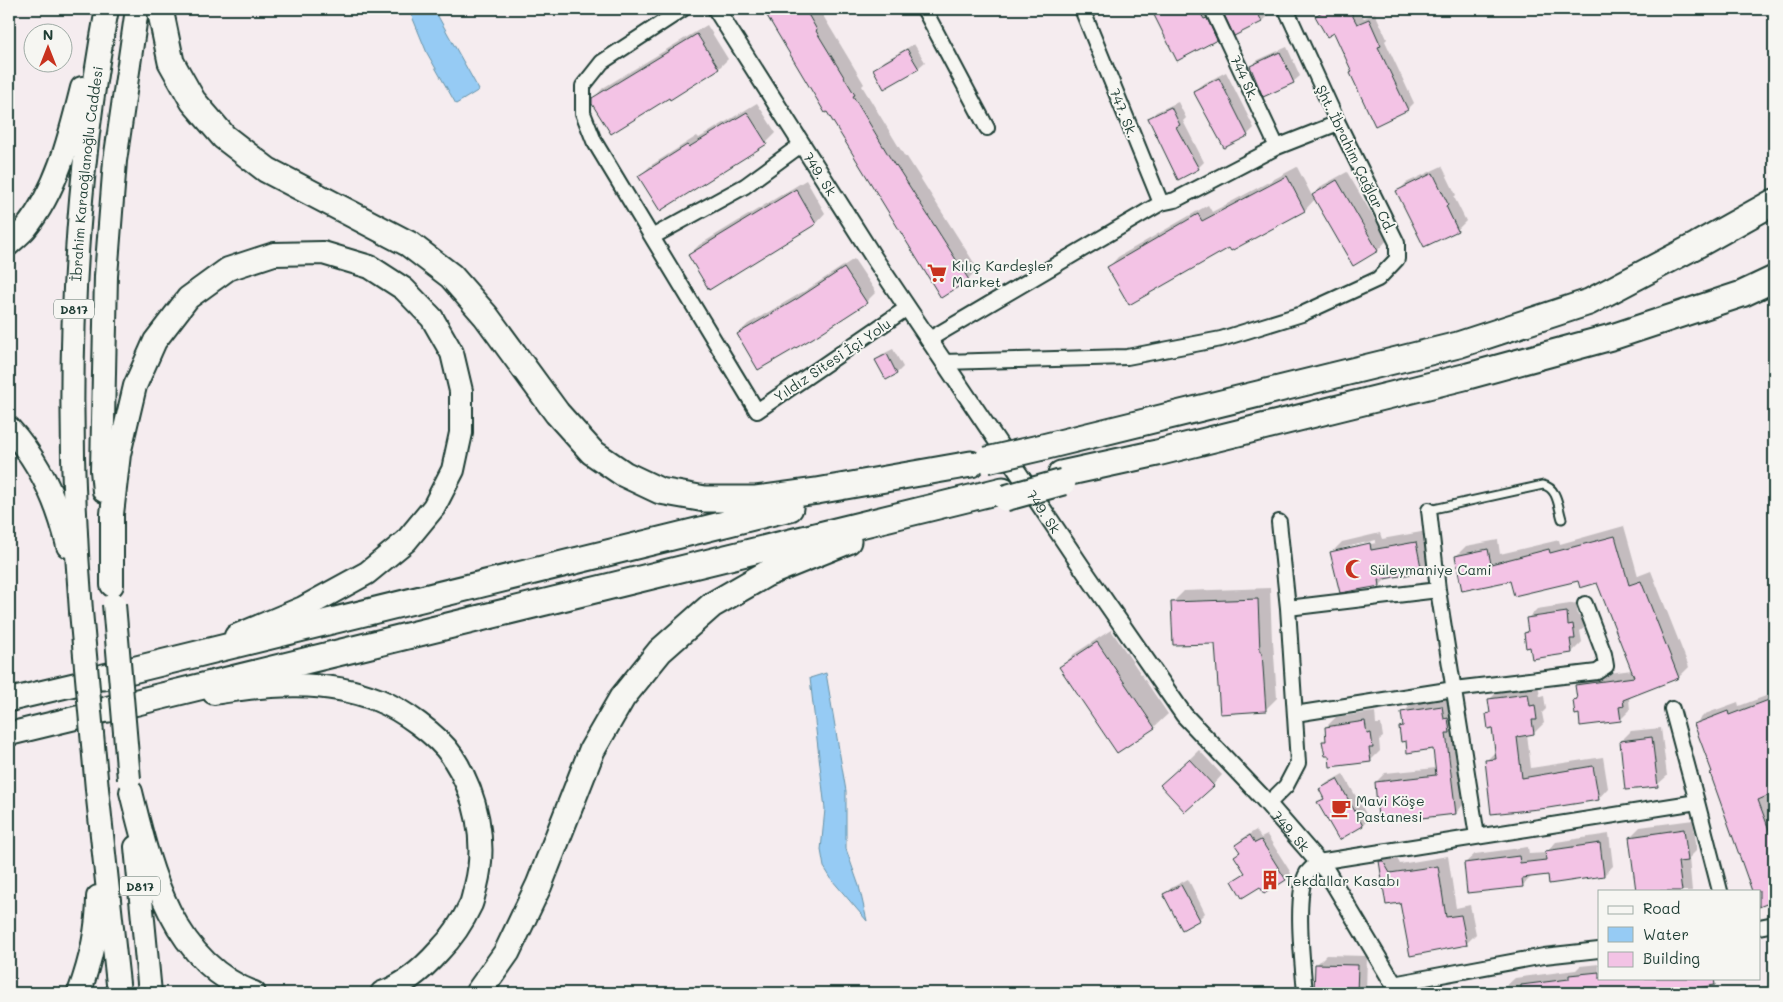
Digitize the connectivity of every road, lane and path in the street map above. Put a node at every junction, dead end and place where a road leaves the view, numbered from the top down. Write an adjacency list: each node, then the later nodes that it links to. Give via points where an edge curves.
1 (101, 9): 18 (highway, via 66,148 48,193 25,229)
2 (107, 9): 31 (highway, İbrahim Karaoğlanoğlu Caddesi / D817, via 86,152 75,274 72,461)
3 (137, 9): 30 (highway, İbrahim Karaoğlanoğlu Caddesi / D817, via 115,161 106,276 102,470)
4 (160, 9): 24 (highway, via 171,62 193,101 224,138 268,170 409,244 451,276 486,316 558,414 592,452 624,474 669,493 705,499 756,499 817,492)
5 (683, 9): 17 (street, via 602,62 583,86 583,113 594,142)
6 (716, 9): 13 (street, 749. Sk)
7 (924, 9): 12 (street)
8 (1082, 9): 15 (street, 747. Sk.)
9 (1212, 9): 14 (street, 744 Sk.)
10 (1286, 9): 11 (street, Şht. İbrahim Çağlar Cd.)
11 (1338, 123): 14 (street); 22 (street, Şht. İbrahim Çağlar Cd., via 1397,243 1397,258 1378,279 1302,314 1221,340 1127,357)
12 (988, 128)
13 (802, 144): 17 (street, via 745,186); 20 (street, 749. Sk)
14 (1277, 147): 15 (street)
15 (1168, 202): 21 (street)
16 (1774, 202): 24 (highway, bridge, via 1589,302 1458,345)
17 (652, 237): 20 (street, Yıldız Sitesi İçi Yolu, via 757,411)
18 (9, 244)
19 (1774, 279): 25 (highway, via 1742,294 1615,336)
20 (907, 308): 21 (street, 749. Sk)
21 (928, 340): 22 (street, 749. Sk)
22 (943, 362): 47 (street, 749. Sk, via 1184,715)
23 (9, 428): 31 (highway, via 45,482 64,529)
24 (979, 462): 34 (highway)
25 (1004, 494): 38 (highway); 60 (highway, via 844,543 766,574 712,605 660,651 622,698 592,750 539,885 507,952)
26 (1428, 510): 27 (lane, via 1543,485 1555,493); 29 (street)
27 (1562, 520)
28 (1279, 522): 33 (street)
29 (1438, 590): 33 (street); 36 (street)
30 (113, 595): 34 (highway, via 112,514 119,454 135,386 155,341 188,298 228,269 274,254 323,253 370,267 404,289 432,318 452,353 461,391 461,432 453,470 434,506 406,541 367,573 303,608 236,637); 44 (highway, D817, bridge)
31 (81, 604): 45 (highway, D817, bridge)
32 (1585, 604): 36 (street, via 1604,654 1606,666 1597,672)
33 (1288, 608): 40 (street)
34 (104, 677): 35 (highway); 37 (highway)
35 (9, 688)
36 (1454, 689): 40 (street); 48 (street)
37 (9, 700)
38 (109, 709): 41 (highway); 59 (highway, via 287,685 336,688 378,700 420,723 451,755 469,788 480,829 480,868 471,904 451,939 422,970)
39 (1672, 709): 46 (street)
40 (1295, 714): 47 (street, via 1298,763 1286,786)
41 (76, 718): 42 (highway); 43 (highway)
42 (9, 734)
43 (9, 740)
44 (130, 785): 57 (highway, D817); 58 (highway, via 146,850 161,894 181,935 206,962 236,986)
45 (98, 797): 55 (highway, via 98,918); 56 (highway, D817)
46 (1698, 802): 48 (street); 50 (street)
47 (1268, 804): 49 (street, 749. Sk)
48 (1477, 836): 49 (street)
49 (1318, 862): 54 (street, 749. Sk); 61 (street, via 1307,873 1302,887 1300,921)
50 (1720, 890)
51 (1774, 924): 52 (street)
52 (1760, 927)
53 (1598, 950): 54 (street, via 1544,956)
54 (1396, 989)
55 (79, 993)
56 (119, 993)
57 (150, 993)
58 (254, 993)
59 (382, 993)
60 (478, 993)
61 (1305, 993)

